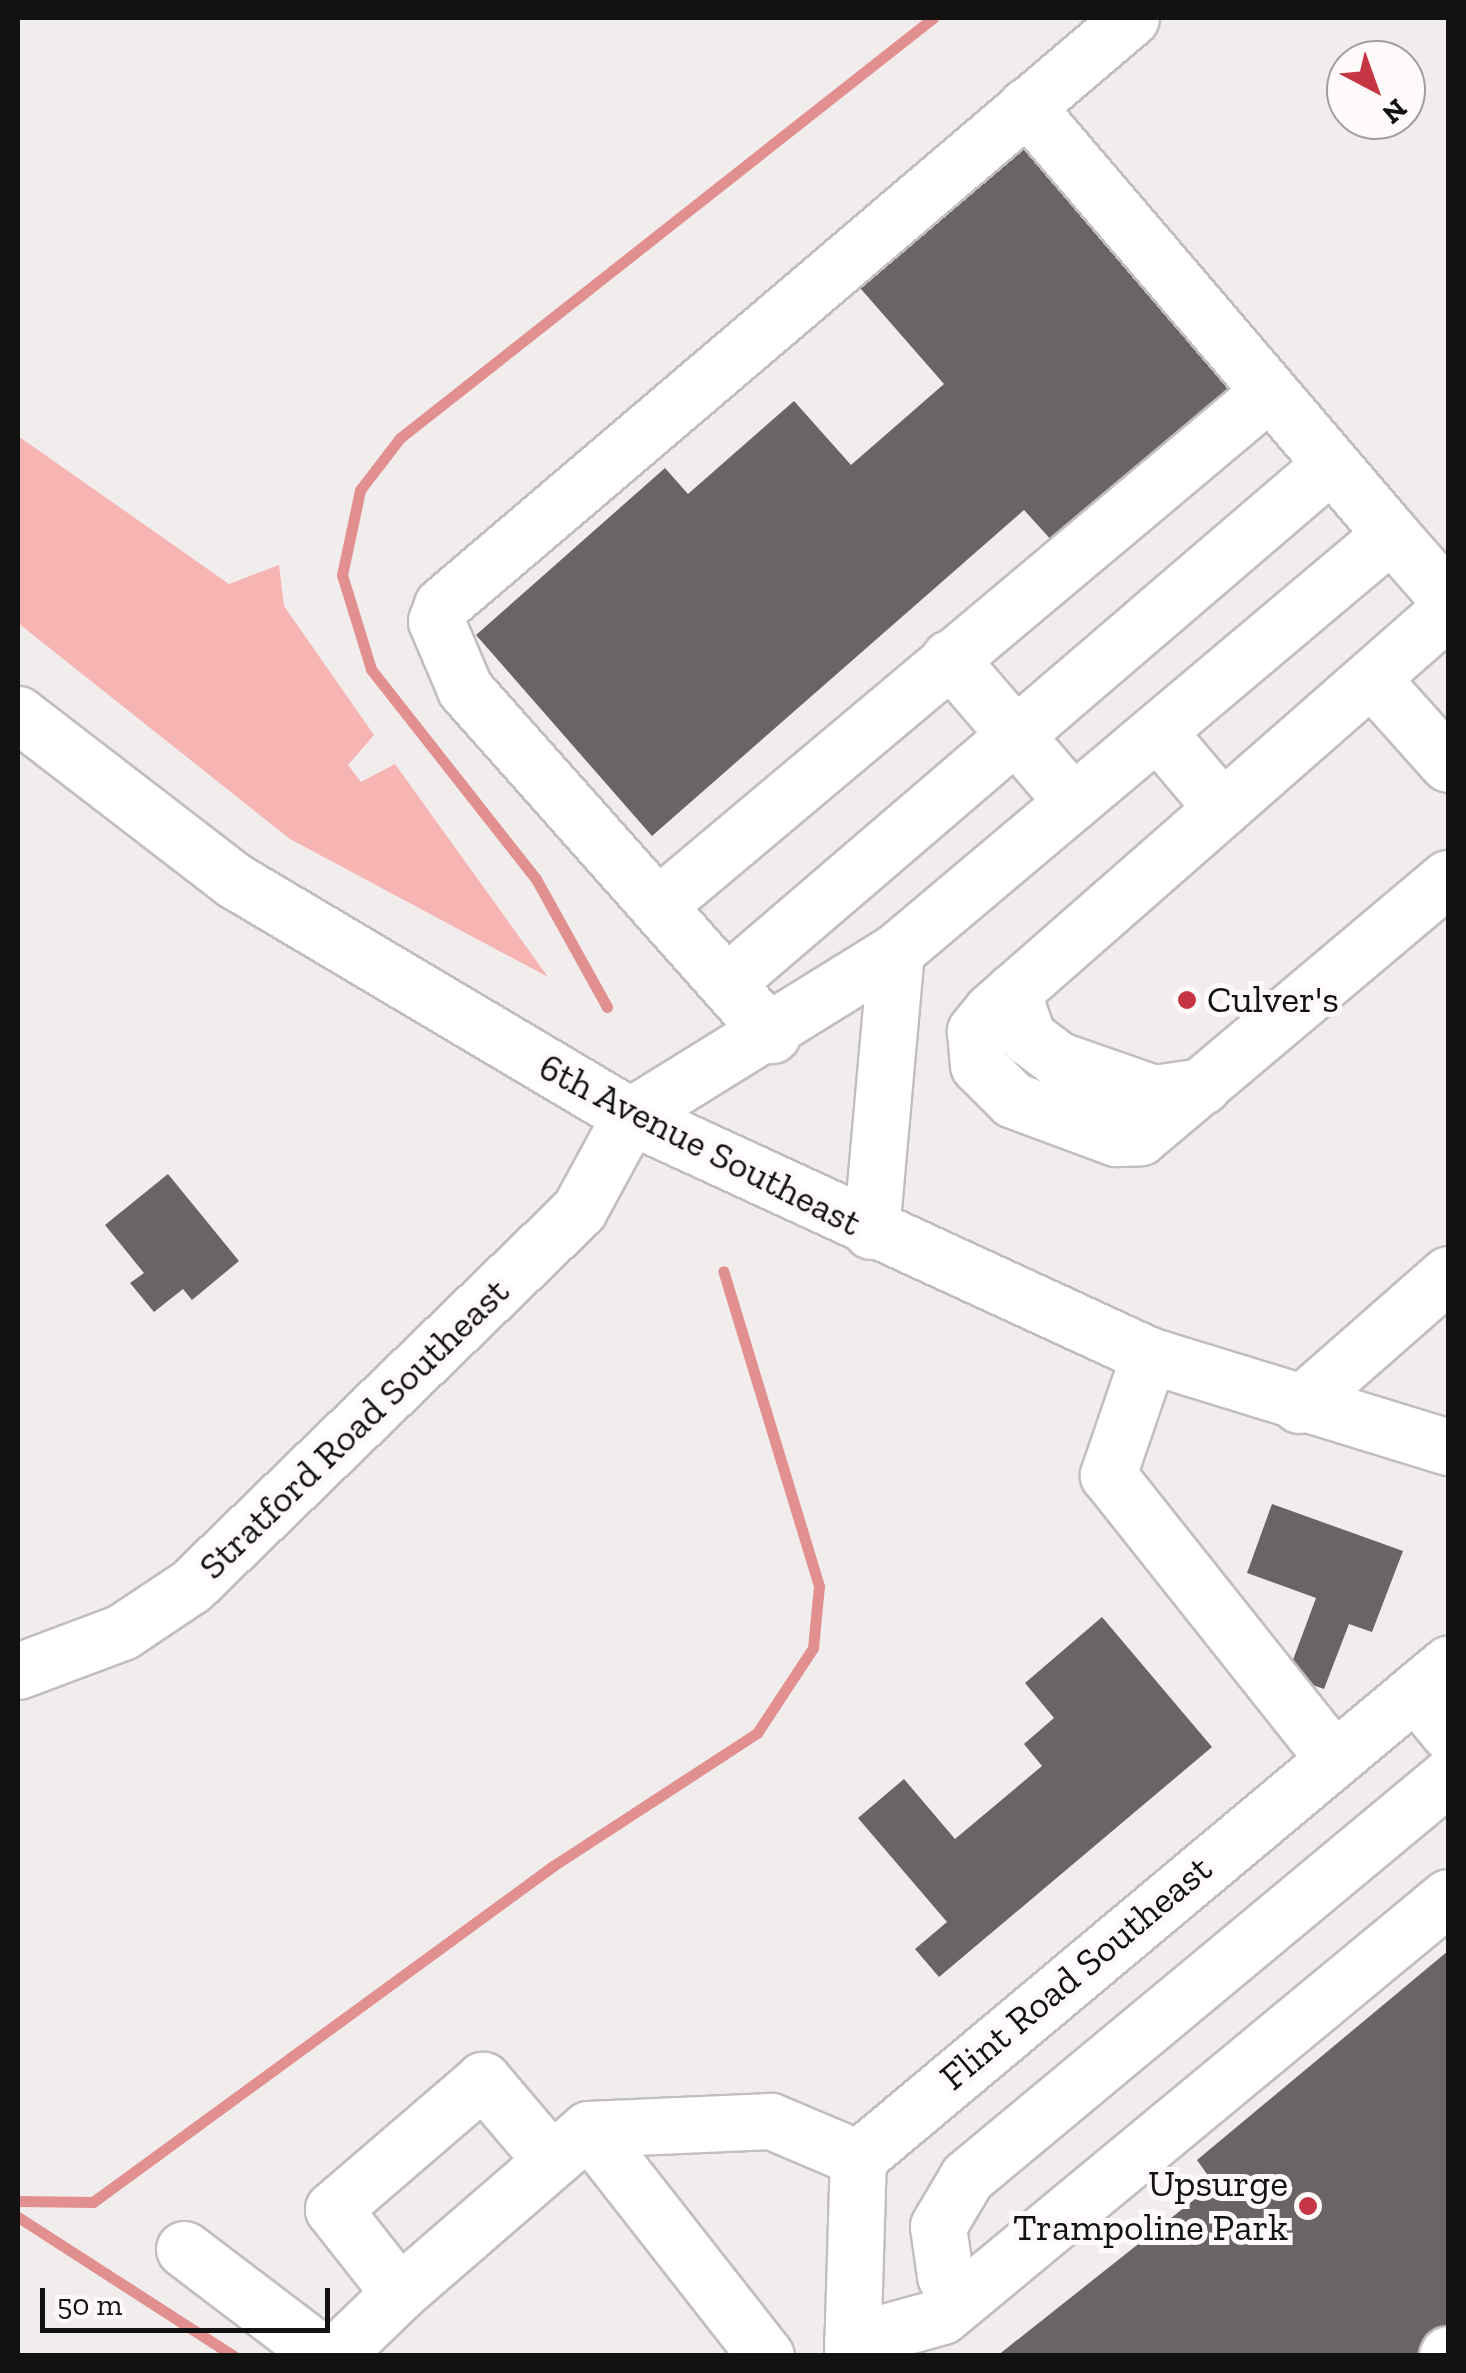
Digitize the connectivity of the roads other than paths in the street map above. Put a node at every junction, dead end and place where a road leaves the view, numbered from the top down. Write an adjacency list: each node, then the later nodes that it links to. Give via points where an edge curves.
1 (1131, 18): 2 (street)
2 (1026, 106): 3 (street); 17 (street, via 442,605 438,633 465,689)
3 (1269, 392): 4 (street); 8 (street)
4 (1330, 464): 5 (street); 12 (street)
5 (1391, 534): 6 (street); 11 (street)
6 (1448, 599)
7 (1448, 610): 9 (street)
8 (948, 658): 12 (street); 17 (street)
9 (1371, 678): 13 (street); 15 (street)
10 (18, 714): 21 (street, 6th Avenue Southeast, via 234,881)
11 (1157, 731): 14 (street); 15 (street)
12 (1015, 735): 14 (street); 19 (street)
13 (1448, 764)
14 (1073, 802): 18 (street)
15 (1222, 808): 16 (street, via 1012,992 972,1046 990,1083 1013,1100 1130,1140)
16 (1448, 878)
17 (657, 906): 19 (street)
18 (896, 952): 20 (street); 22 (street)
19 (726, 983): 20 (street)
20 (772, 1035): 21 (street)
21 (630, 1116): 22 (street, 6th Avenue Southeast); 27 (street, Stratford Road Southeast, via 580,1210 191,1586 122,1632)
22 (871, 1231): 24 (street, 6th Avenue Southeast)
23 (1448, 1274): 25 (street)
24 (1149, 1355): 25 (street, 6th Avenue Southeast); 29 (street, via 1108,1475)
25 (1299, 1405): 26 (street, 6th Avenue Southeast)
26 (1448, 1447)
27 (18, 1671)
28 (1437, 1696): 29 (street, Flint Road Southeast)
29 (1334, 1759): 32 (street, Flint Road Southeast)
30 (1448, 1777): 35 (street)
31 (1448, 1897): 38 (street)
32 (913, 2108): 34 (street, Flint Road Southeast); 35 (street)
33 (569, 2144): 34 (street, via 771,2121); 37 (street); 37 (street, via 484,2080 333,2209); 42 (street)
34 (858, 2158): 39 (street)
35 (967, 2177): 38 (street, via 938,2226 945,2276)
36 (184, 2249): 40 (street)
37 (399, 2292): 41 (street)
38 (960, 2301): 39 (street, via 907,2332)
39 (852, 2348)
40 (325, 2356)
41 (334, 2356)
42 (766, 2356)

